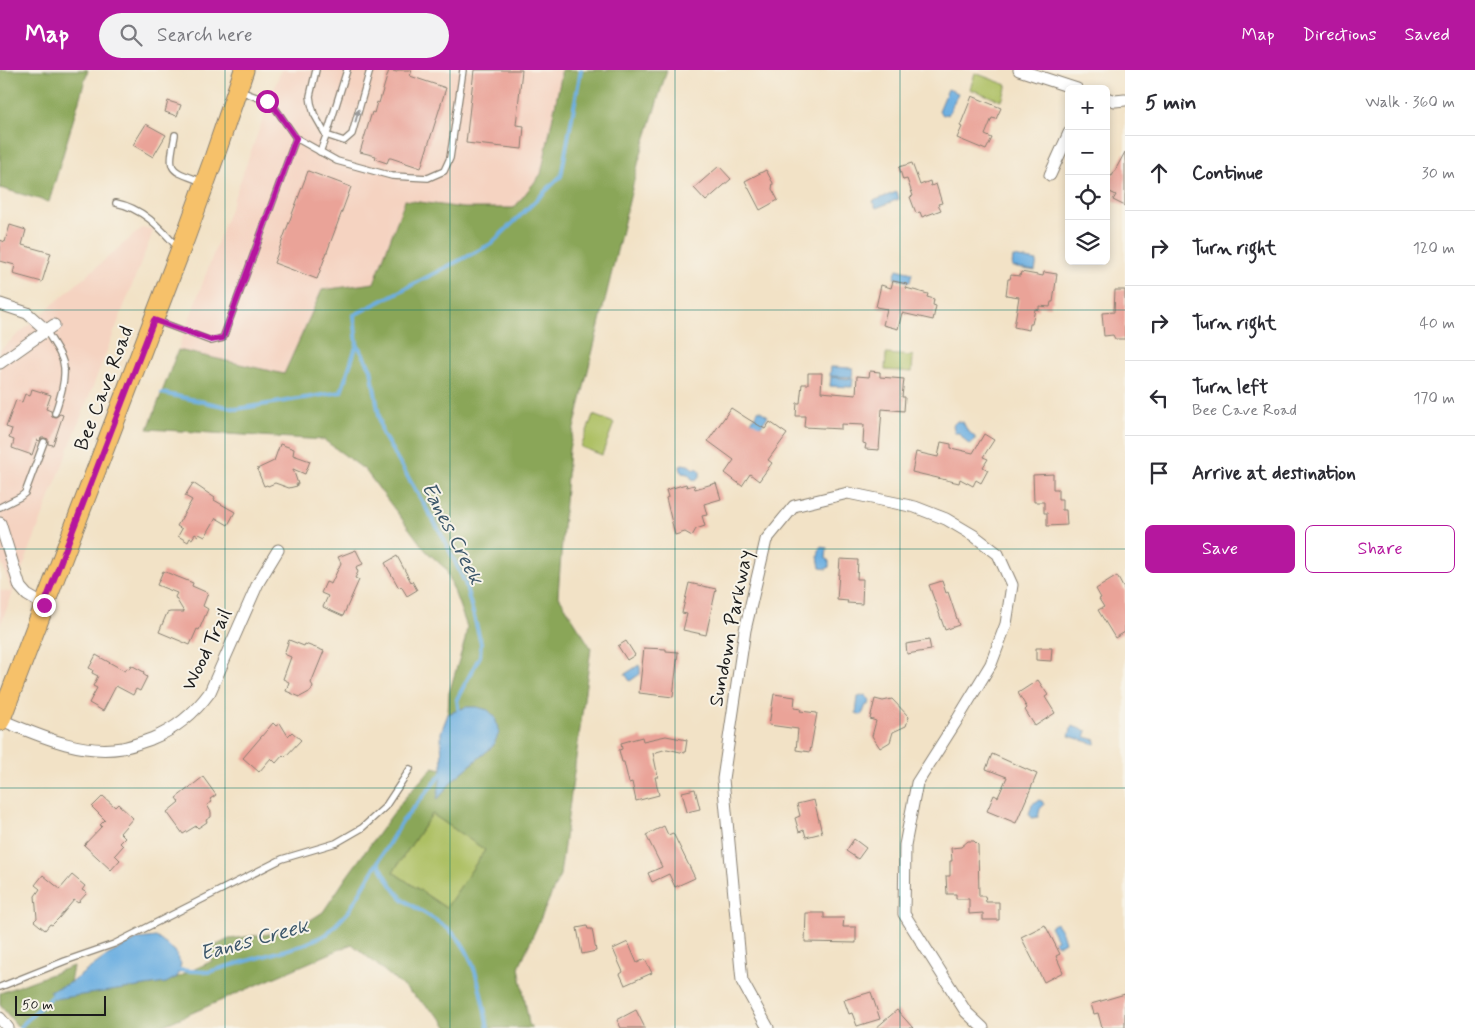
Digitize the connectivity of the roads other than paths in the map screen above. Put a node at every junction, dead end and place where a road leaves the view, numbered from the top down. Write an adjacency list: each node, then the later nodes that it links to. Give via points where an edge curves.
1 (244, 70): 8 (main road, Bee Cave Road)
2 (316, 70): 12 (lane, via 310,96 314,114)
3 (347, 70): 12 (lane)
4 (370, 70): 12 (lane, one-way to 4, via 344,141 352,134)
5 (463, 70): 15 (lane, via 450,158 444,171 428,178 392,176 337,161)
6 (1019, 70): 7 (street)
7 (1065, 85)
8 (238, 90): 13 (lane, via 273,105); 17 (main road, Bee Cave Road)
9 (1110, 99): 10 (street)
10 (1125, 100)
11 (175, 135): 17 (lane, via 170,159 174,169)
12 (326, 135): 15 (lane)
13 (296, 138): 15 (lane); 21 (lane, via 223,338 211,340)
14 (1065, 142): 16 (street)
15 (320, 152)
16 (1050, 175)
17 (205, 182): 19 (main road, Bee Cave Road)
18 (116, 202): 19 (lane, via 143,214)
19 (180, 250): 21 (main road, Bee Cave Road)
20 (0, 304): 22 (street, via 27,312)
21 (154, 320): 29 (main road, Bee Cave Road)
22 (49, 328): 23 (street); 24 (lane, via 64,369 62,392)
23 (0, 363)
24 (55, 413)
25 (44, 442): 26 (lane, via 25,493)
26 (0, 507)
27 (0, 522): 29 (street, via 20,587)
28 (278, 550): 30 (street, Wood Trail, via 258,583 210,692 175,728 140,743 103,749 72,745)
29 (44, 605): 30 (main road, Bee Cave Road)
30 (0, 721)
31 (410, 769): 32 (lane, via 385,807 362,828 336,843 282,859 114,944)
32 (0, 987)
33 (0, 1018): 34 (street)
34 (8, 1028)
35 (768, 1028): 36 (street, Sundown Parkway, via 742,981 723,780 728,742 745,630 766,540 794,506 848,493 915,507 946,519 998,554 1012,585 1006,624 991,664 916,783 905,845 904,914 966,1012)
36 (983, 1028)

